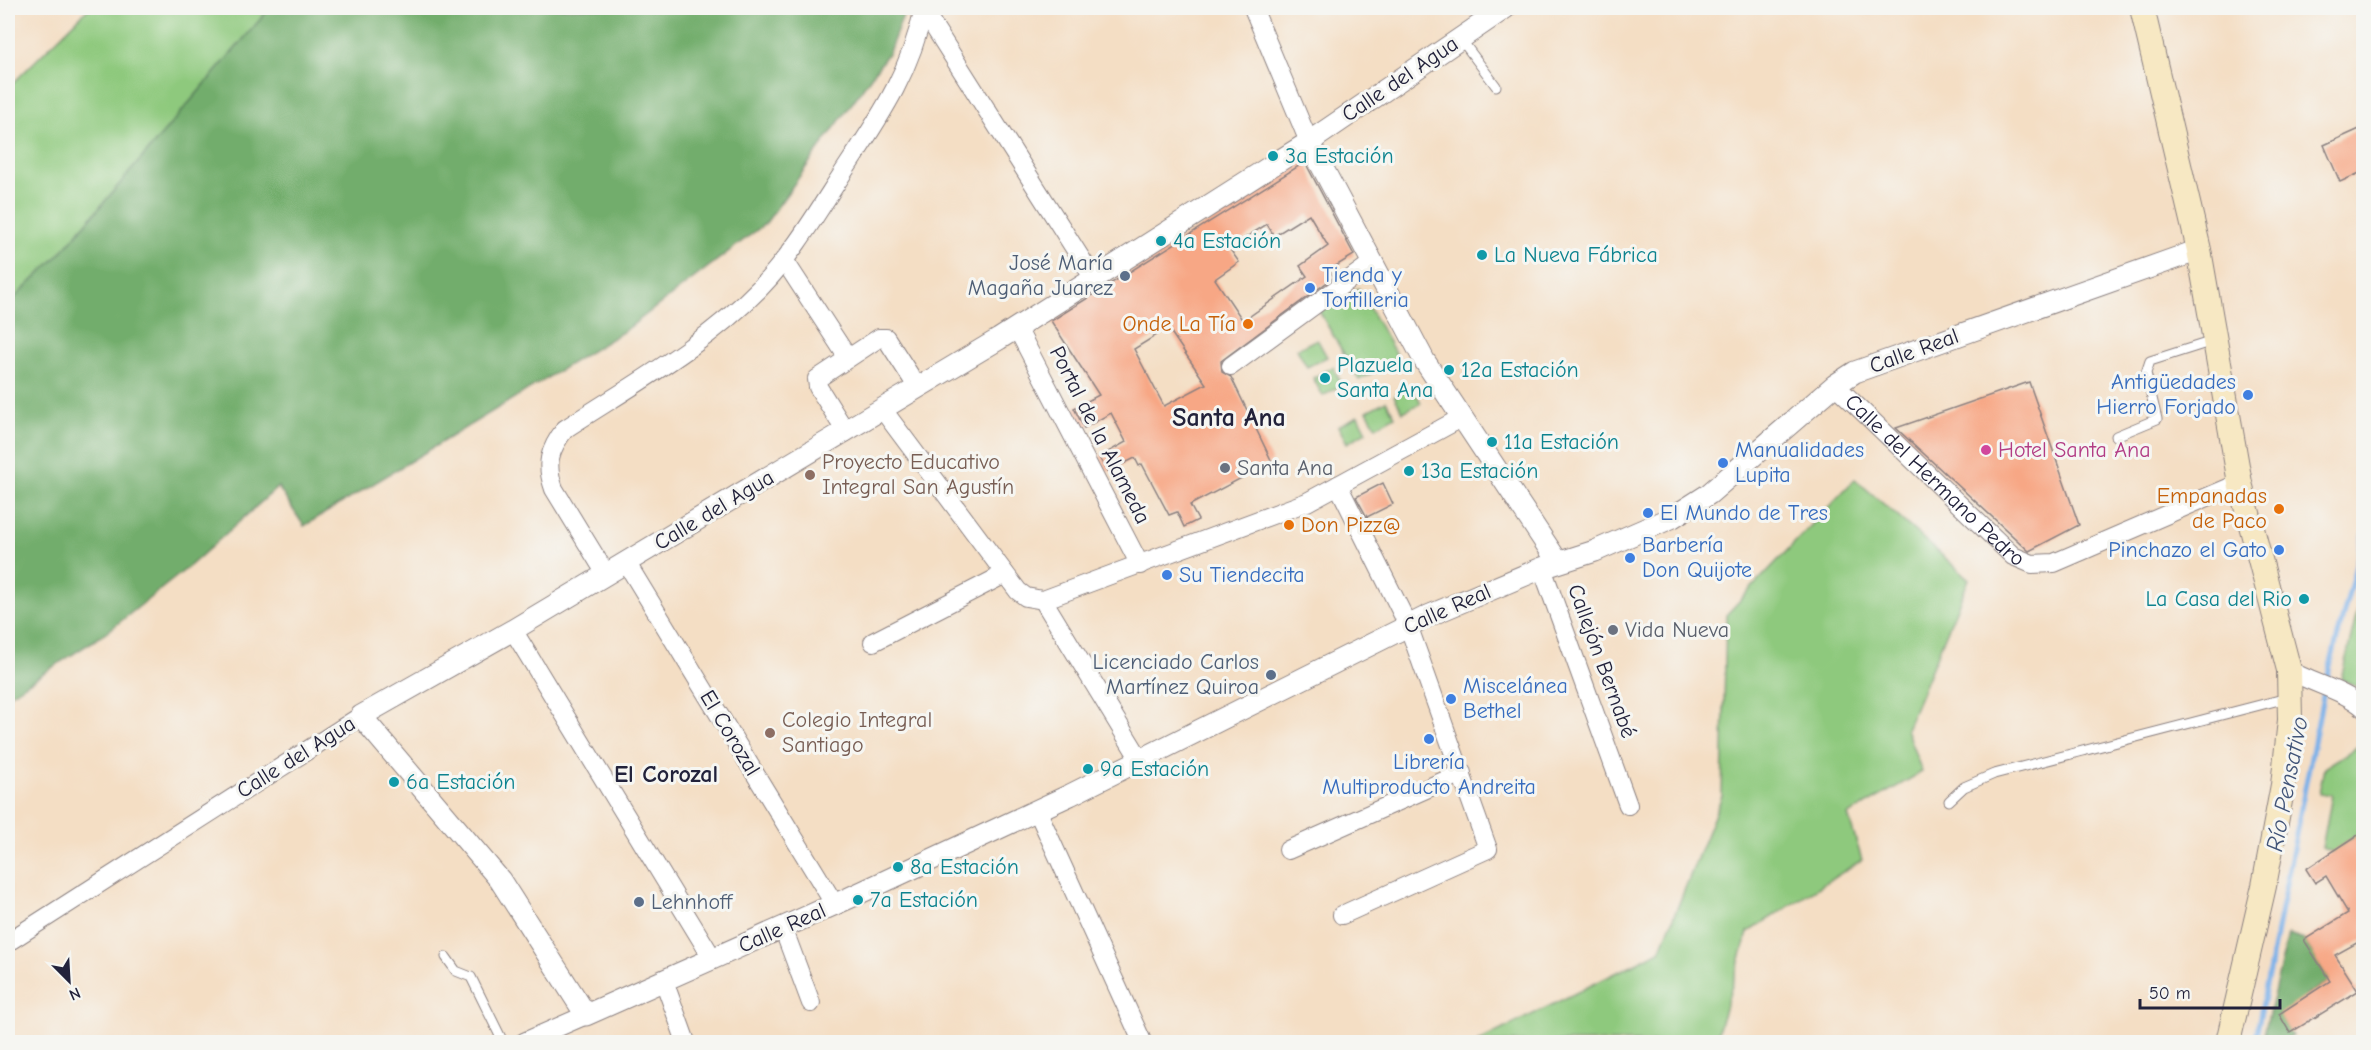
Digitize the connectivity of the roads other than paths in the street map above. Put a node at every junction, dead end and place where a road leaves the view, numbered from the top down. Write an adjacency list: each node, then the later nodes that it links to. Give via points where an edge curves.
1 (1253, 8): 7 (street)
2 (1505, 8): 5 (street, Calle del Agua)
3 (2142, 8): 8 (main road)
4 (924, 9): 9 (street, via 901,82); 11 (street)
5 (1460, 38): 6 (lane); 7 (street, Calle del Agua)
6 (1496, 86)
7 (1309, 142): 10 (street); 11 (street, Calle del Agua)
8 (2199, 250): 13 (main road); 16 (street, Calle Real, via 1856,372)
9 (784, 260): 14 (street); 28 (street, via 732,314 565,429 552,446 548,460 554,489)
10 (1372, 263): 15 (street); 19 (street, via 1424,360)
11 (1094, 279): 12 (street, Calle del Agua)
12 (1017, 328): 17 (street, Calle del Agua); 25 (street, Portal de la Alameda)
13 (2215, 340): 21 (lane, via 2150,361 2146,373 2157,419); 22 (main road)
14 (848, 358): 17 (street, via 879,338 886,338); 20 (street, via 820,376 817,383)
15 (1231, 366)
16 (1835, 385): 22 (street, Calle del Hermano Pedro, via 2013,556 2032,564 2054,563); 26 (street, Calle Real, via 1708,494 1673,517)
17 (918, 388): 18 (street, Calle del Agua)
18 (883, 410): 20 (street, Calle del Agua); 27 (street)
19 (1461, 418): 23 (street); 26 (street)
20 (846, 432): 24 (street, Calle del Agua)
21 (2116, 436)
22 (2240, 483): 33 (main road)
23 (1338, 485): 25 (street, via 1307,501); 30 (street)
24 (626, 562): 28 (street, Calle del Agua); 43 (street, El Corozal)
25 (1140, 565): 29 (street)
26 (1550, 565): 30 (street, Calle Real); 40 (street, Callejón Bernabé)
27 (1005, 573): 29 (street, via 1026,597); 32 (street)
28 (606, 574): 31 (street, Calle del Agua)
29 (1043, 600): 37 (street)
30 (1408, 626): 37 (street, Calle Real); 38 (street)
31 (513, 630): 36 (street, Calle del Agua); 48 (street)
32 (873, 642)
33 (2299, 676): 34 (main road); 35 (street, via 2353,698)
34 (2289, 698): 39 (lane, via 1994,774 1964,787); 56 (main road, via 2283,785)
35 (2364, 708)
36 (361, 716): 46 (street, Calle del Agua); 51 (street, via 500,880)
37 (1141, 760): 41 (street, Calle Real)
38 (1462, 773): 42 (street); 44 (street, via 1488,849)
39 (1949, 801)
40 (1628, 805)
41 (1037, 810): 43 (street, Calle Real); 52 (street)
42 (1288, 850)
43 (835, 905): 45 (street, Calle Real)
44 (1342, 915)
45 (783, 928): 48 (street, Calle Real); 50 (street)
46 (12, 938)
47 (446, 957): 53 (lane, via 456,971 471,978)
48 (713, 959): 49 (street, Calle Real)
49 (664, 981): 51 (street, Calle Real); 55 (street)
50 (810, 1003)
51 (586, 1015): 54 (street)
52 (1141, 1039)
53 (503, 1042)
54 (524, 1042)
55 (686, 1042)
56 (2228, 1042)

